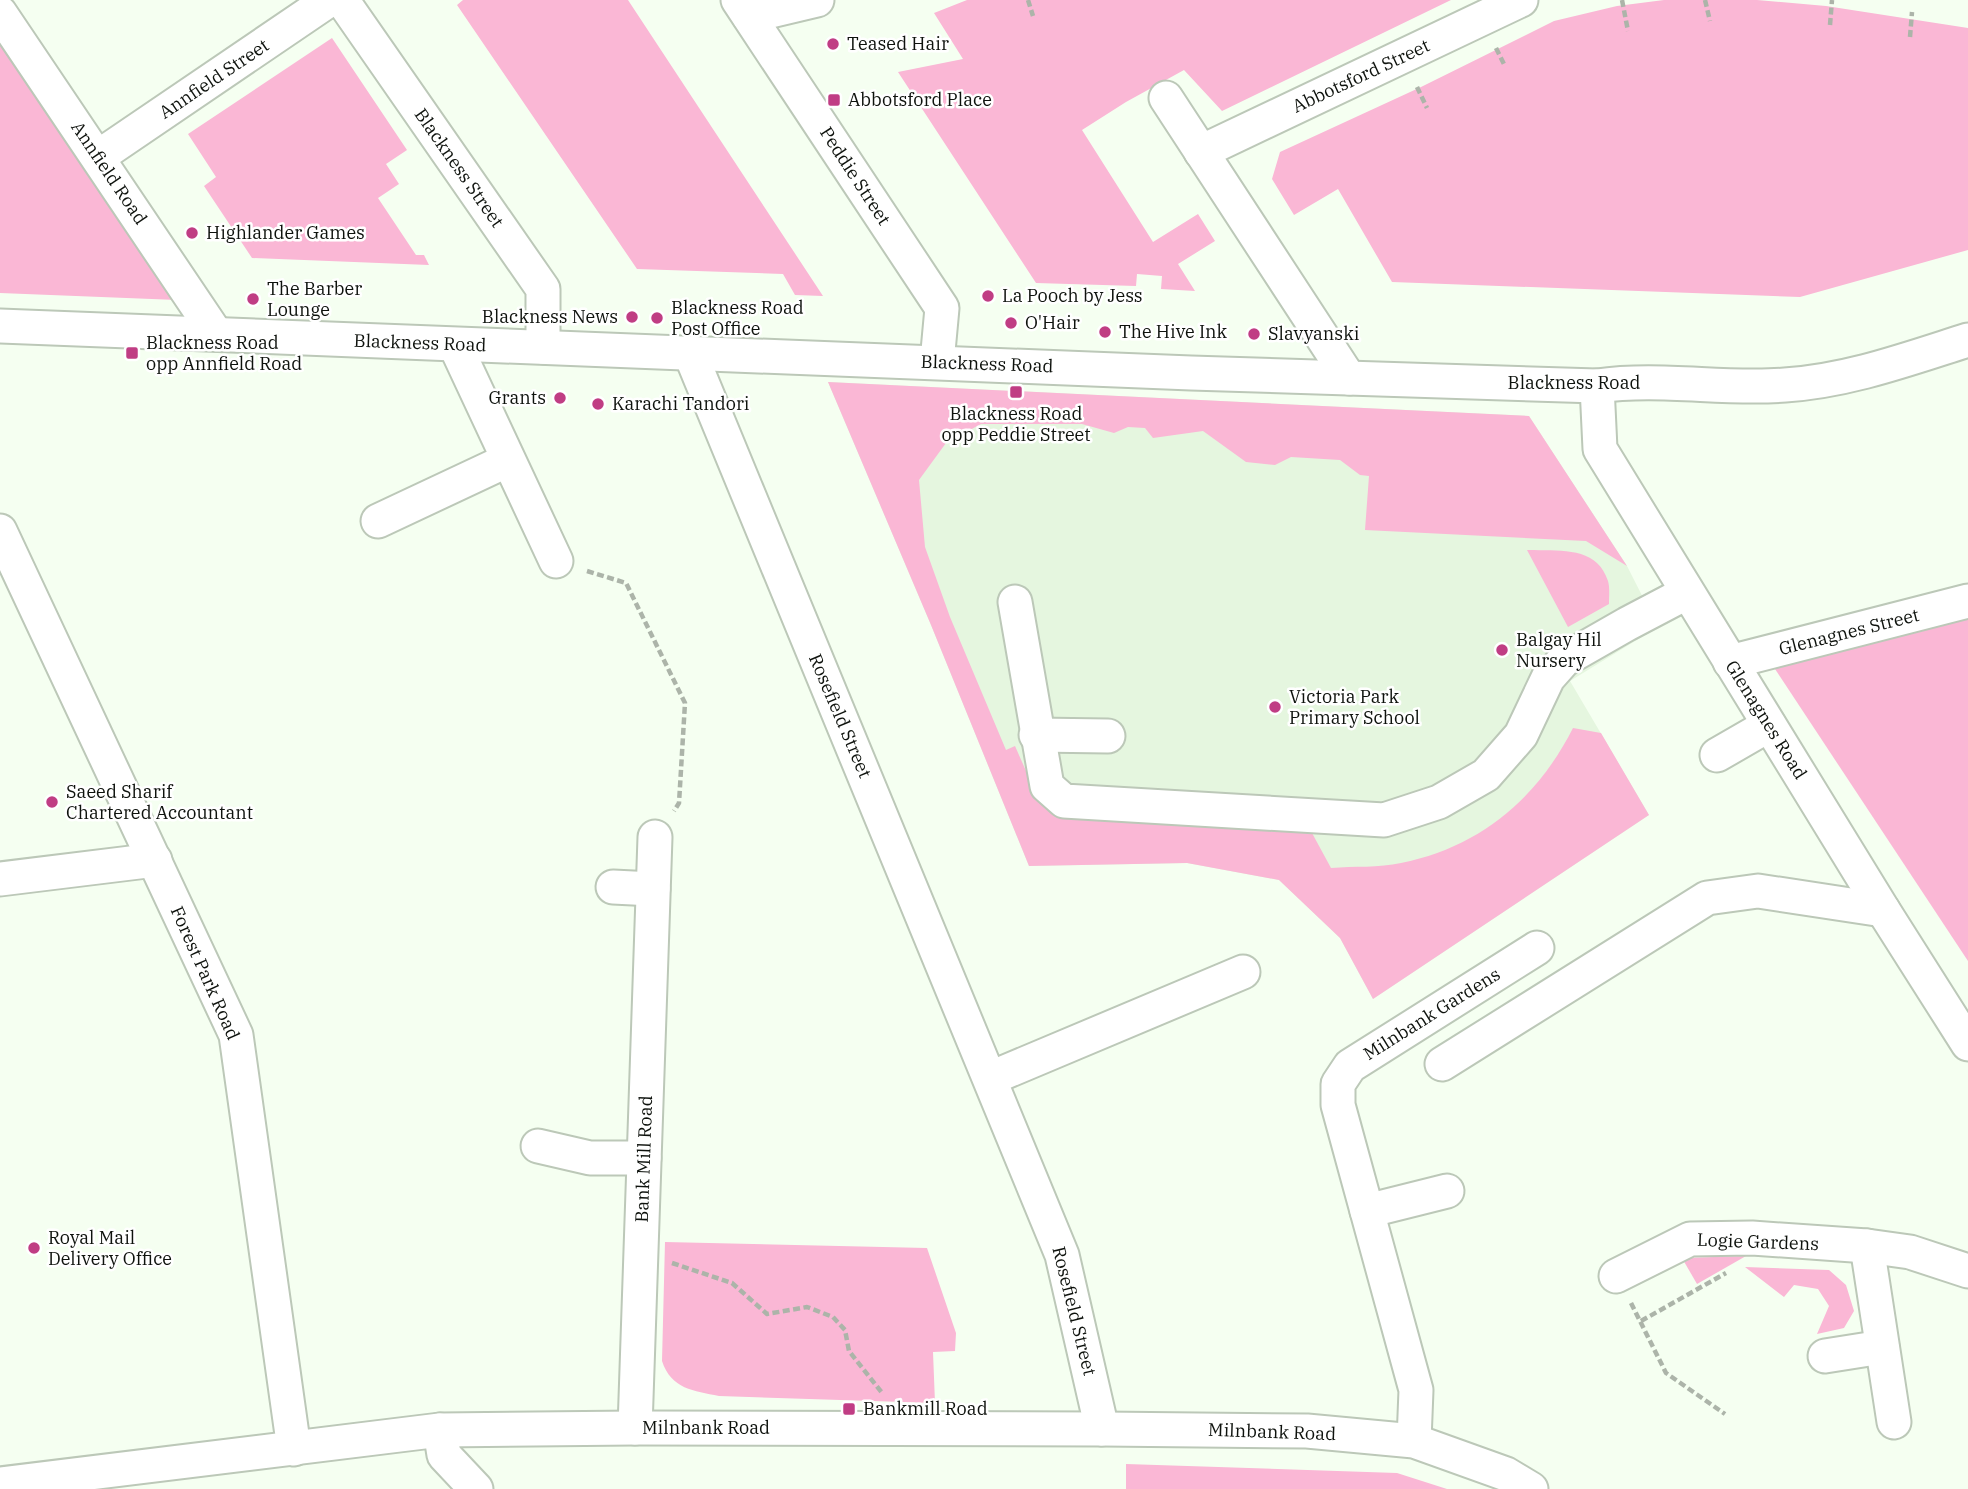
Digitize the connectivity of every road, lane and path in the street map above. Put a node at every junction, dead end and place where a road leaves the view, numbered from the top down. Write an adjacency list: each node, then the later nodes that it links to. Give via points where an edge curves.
1 (329, 0): 23 (street, Annfield Street)
2 (342, 0): 28 (street, Blackness Street, via 543,289)
3 (817, 0): 9 (street)
4 (1028, 0): 12 (path)
5 (1521, 0): 22 (street, Abbotsford Street)
6 (1622, 0): 15 (path)
7 (1705, 0): 13 (path)
8 (1832, 0): 14 (path)
9 (743, 8): 30 (street, Peddie Street, via 942,308)
10 (1912, 12): 16 (path)
11 (0, 13): 23 (street, Annfield Road)
12 (1033, 16)
13 (1710, 21)
14 (1830, 25)
15 (1628, 31)
16 (1910, 37)
17 (1492, 38): 18 (path)
18 (1505, 66)
19 (1413, 78): 21 (path)
20 (1166, 98): 22 (street)
21 (1427, 108)
22 (1201, 152): 31 (street)
23 (98, 157): 25 (street, Annfield Road)
24 (0, 326): 25 (street, Blackness Road)
25 (216, 334): 27 (street, Blackness Road)
26 (1968, 340): 32 (street, Blackness Road, via 1835,379 1796,384 1627,382)
27 (455, 345): 28 (street, Blackness Road); 33 (street)
28 (543, 346): 29 (street, Blackness Road)
29 (690, 354): 30 (street, Blackness Road); 55 (street, Rosefield Street)
30 (937, 362): 31 (street, Blackness Road)
31 (1349, 377): 32 (street, Blackness Road)
32 (1597, 386): 37 (street, Glenagnes Road, via 1600,450)
33 (508, 460): 34 (street); 36 (street)
34 (377, 521)
35 (0, 531): 46 (street, Forest Park Road)
36 (556, 561): 45 (path, via 626,583 685,703 680,803)
37 (1686, 593): 40 (street, Glenagnes Road); 42 (street, via 1564,660 1548,678 1521,735 1486,775 1439,802 1384,820 1064,801 1047,786)
38 (1968, 601): 40 (street, Glenagnes Street)
39 (1015, 602): 42 (street)
40 (1730, 662): 41 (street, Glenagnes Road)
41 (1769, 725): 44 (street); 50 (street, Glenagnes Road)
42 (1036, 734): 43 (street)
43 (1108, 736)
44 (1717, 755)
45 (655, 837): 49 (street, Bank Mill Road)
46 (155, 860): 47 (street); 75 (street, Forest Park Road, via 236,1035)
47 (0, 879)
48 (613, 887): 49 (street)
49 (653, 890): 57 (street, Bank Mill Road)
50 (1882, 910): 53 (street, Glenagnes Road); 54 (street, via 1758,891 1707,898)
51 (1537, 947): 59 (street, Milnbank Gardens, via 1350,1066 1338,1084 1338,1105)
52 (1243, 972): 55 (street)
53 (1968, 1044)
54 (1442, 1064)
55 (991, 1078): 71 (street, Rosefield Street, via 1062,1255)
56 (538, 1146): 57 (street, via 590,1158)
57 (644, 1158): 62 (street, Bank Mill Road)
58 (1447, 1191): 59 (street)
59 (1367, 1211): 74 (street, Milnbank Gardens, via 1416,1390)
60 (1752, 1238): 61 (street, Logie Gardens); 64 (street, Logie Gardens, via 1690,1239); 65 (path, via 1752,1258)
61 (1867, 1247): 63 (street, Logie Gardens, via 1910,1252); 66 (street)
62 (640, 1258): 70 (street, Bank Mill Road); 73 (path, via 665,1260 732,1283 767,1314 807,1307 834,1317 845,1330 849,1351 888,1401)
63 (1968, 1271)
64 (1616, 1276): 65 (path)
65 (1640, 1321): 68 (path, via 1666,1373)
66 (1882, 1347): 67 (street); 69 (street)
67 (1825, 1356)
68 (1725, 1414)
69 (1894, 1422)
70 (635, 1428): 72 (street, Milnbank Road); 73 (street, Milnbank Road)
71 (1102, 1429): 73 (street, Milnbank Road); 74 (street, Milnbank Road, via 1307,1431)
72 (440, 1430): 75 (street, Milnbank Road); 77 (street, via 444,1455)
73 (887, 1430)
74 (1414, 1441): 78 (street, Milnbank Road, via 1506,1474)
75 (294, 1449): 76 (street, Milnbank Road)
76 (0, 1484)
77 (476, 1489)
78 (1531, 1489)

